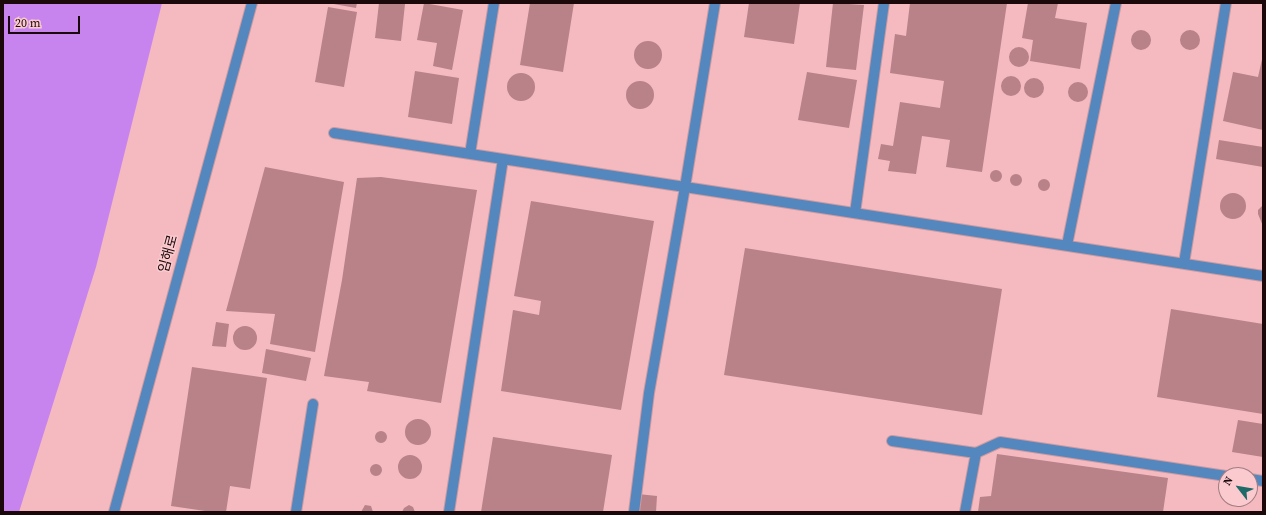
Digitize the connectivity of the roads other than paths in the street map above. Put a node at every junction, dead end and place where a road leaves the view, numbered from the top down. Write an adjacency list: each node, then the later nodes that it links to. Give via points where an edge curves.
1 (252, 3): 19 (street, 임해로)
2 (494, 3): 8 (street)
3 (715, 3): 10 (street)
4 (884, 3): 11 (street)
5 (1116, 3): 12 (street)
6 (1226, 3): 13 (street)
7 (334, 133): 8 (street)
8 (470, 154): 9 (street)
9 (503, 159): 10 (street); 21 (street)
10 (685, 187): 11 (street); 22 (street, via 649,393)
11 (855, 213): 12 (street)
12 (1067, 245): 13 (street)
13 (1184, 263): 14 (street)
14 (1263, 276)
15 (312, 404): 20 (street)
16 (892, 441): 17 (street)
17 (976, 453): 18 (street, via 1000,442); 23 (street)
18 (1218, 475)
19 (114, 512)
20 (296, 512)
21 (449, 512)
22 (634, 512)
23 (965, 512)

